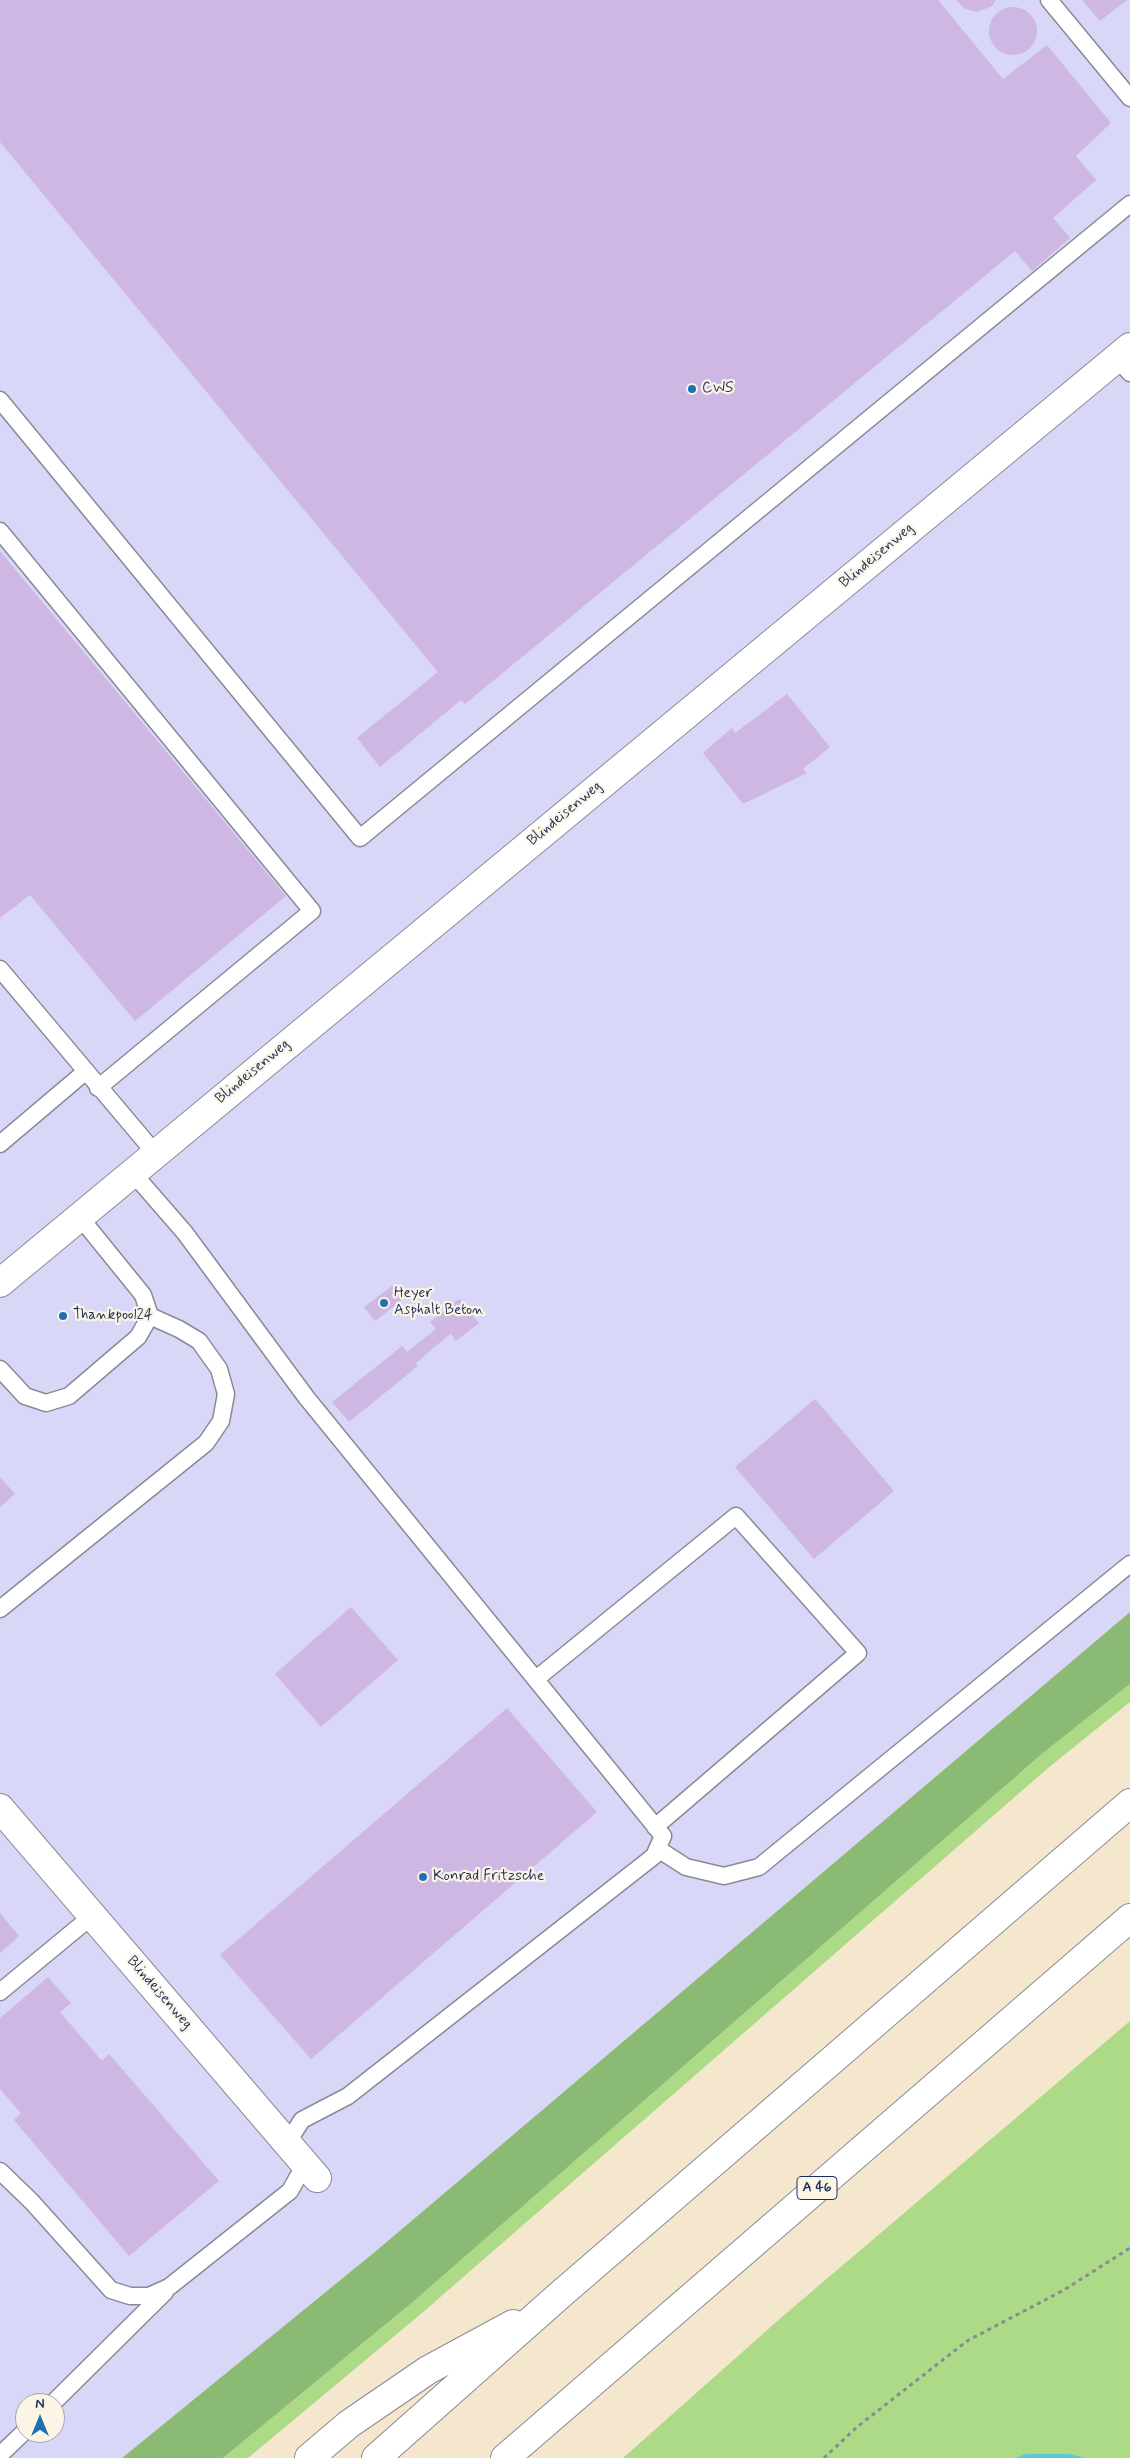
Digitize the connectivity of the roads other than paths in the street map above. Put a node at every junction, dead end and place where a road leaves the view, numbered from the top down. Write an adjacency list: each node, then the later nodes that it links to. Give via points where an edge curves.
1 (1049, 0): 2 (lane)
2 (1130, 98)
3 (1130, 204): 5 (lane, via 360,838)
4 (1126, 359): 11 (main road, Blindeisenweg)
5 (0, 400)
6 (0, 531): 9 (lane, via 312,911)
7 (0, 969): 8 (lane)
8 (85, 1072): 9 (lane); 10 (lane)
9 (98, 1088): 11 (lane)
10 (0, 1144)
11 (155, 1153): 12 (main road, Blindeisenweg)
12 (132, 1172): 13 (main road, Blindeisenweg); 19 (lane, via 185,1233 306,1397)
13 (79, 1216): 14 (main road, Blindeisenweg); 15 (lane, via 144,1295)
14 (0, 1283)
15 (150, 1316): 16 (lane, via 138,1337 69,1396 46,1403 24,1396); 18 (lane, via 199,1341 219,1368 226,1394 221,1421 206,1443)
16 (0, 1369)
17 (1130, 1564): 23 (lane, via 759,1867 724,1876 686,1867)
18 (0, 1609)
19 (536, 1679): 22 (lane); 22 (lane, via 736,1516 858,1653)
20 (1130, 1803): 31 (main road)
21 (0, 1808): 24 (main road, Blindeisenweg)
22 (655, 1827): 23 (lane, via 663,1836)
23 (658, 1849): 27 (lane, via 654,1856 348,2096 302,2120)
24 (92, 1916): 26 (lane); 27 (main road, Blindeisenweg)
25 (1130, 1918): 37 (main road, A 46)
26 (0, 1992)
27 (287, 2143): 29 (main road, Blindeisenweg)
28 (0, 2171): 30 (lane, via 111,2290 130,2296 150,2296)
29 (311, 2171): 30 (lane)
30 (169, 2287): 32 (lane)
31 (561, 2294): 35 (main road, via 533,2313 428,2370 349,2424); 36 (main road)
32 (63, 2393)
33 (15, 2441): 34 (lane)
34 (0, 2456)
35 (309, 2458)
36 (376, 2458)
37 (504, 2458)

